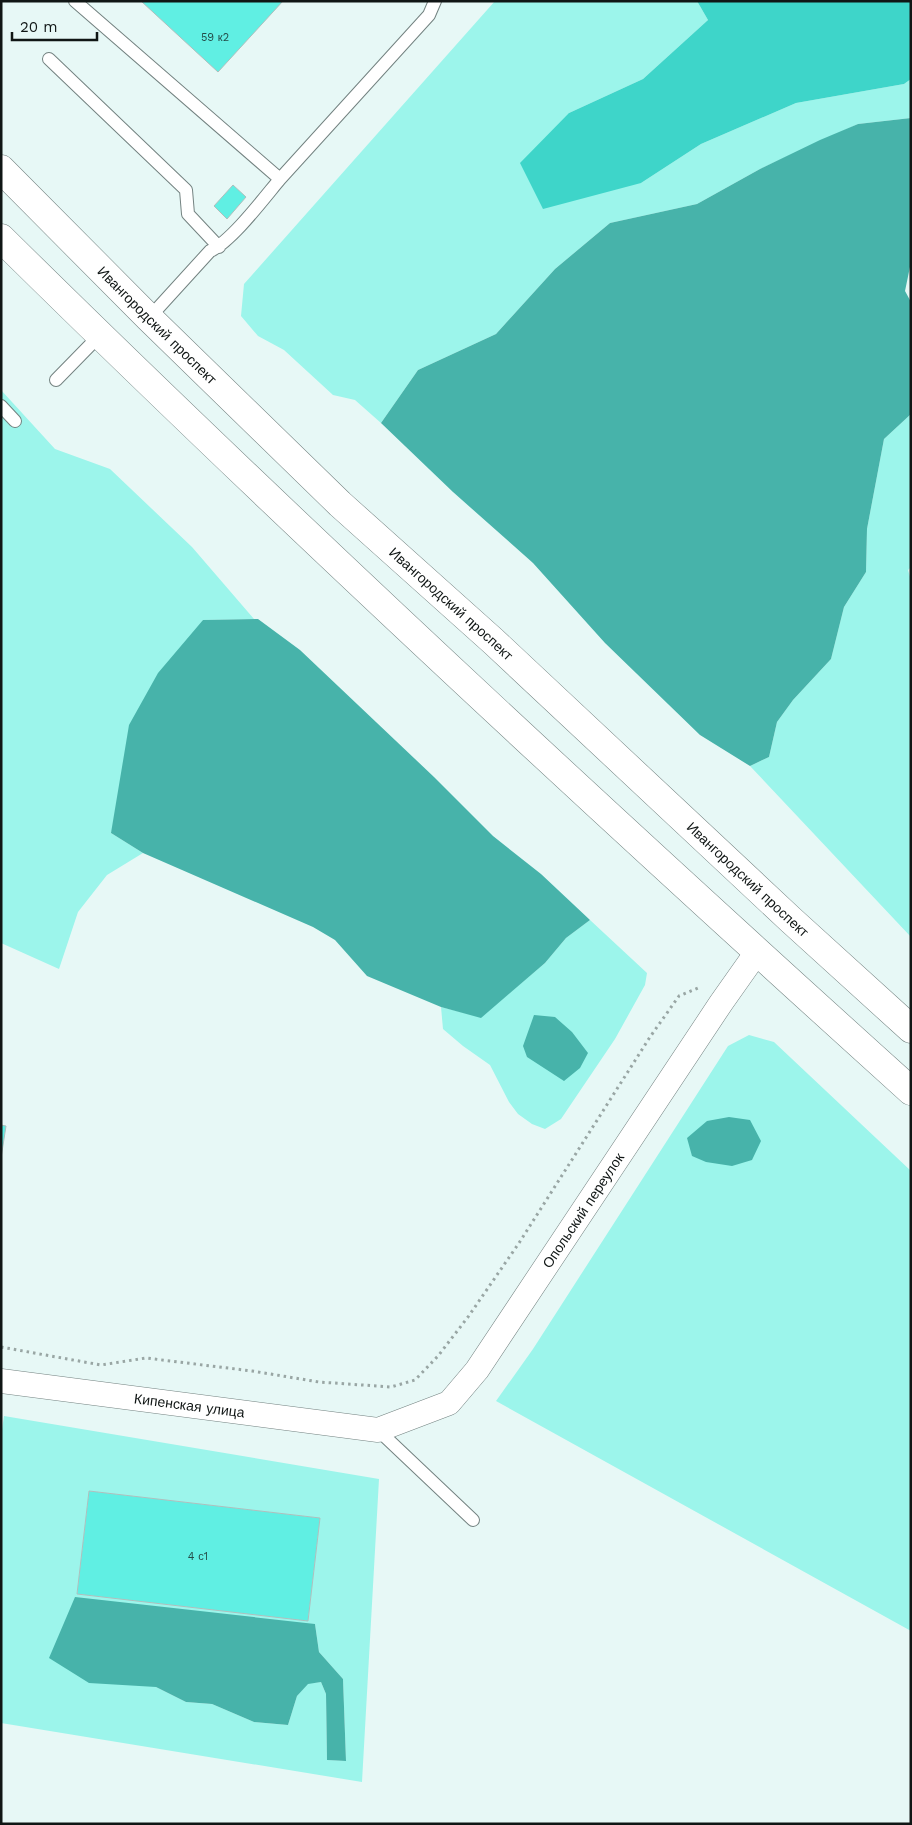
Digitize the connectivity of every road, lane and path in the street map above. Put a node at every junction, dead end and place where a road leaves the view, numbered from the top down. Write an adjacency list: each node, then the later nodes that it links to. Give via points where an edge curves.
1 (75, 1): 5 (lane)
2 (435, 1): 5 (lane, via 429,15)
3 (49, 60): 7 (lane, via 186,190 188,214)
4 (1, 169): 8 (highway, Ивангородский проспект)
5 (280, 179): 7 (lane)
6 (1, 238): 9 (highway)
7 (219, 247): 8 (lane, via 210,251)
8 (149, 318): 15 (highway, Ивангородский проспект, via 340,504 494,641)
9 (100, 335): 10 (lane); 13 (highway, via 316,544)
10 (56, 380)
11 (1, 406): 12 (lane)
12 (15, 421)
13 (757, 952): 16 (highway); 19 (street, Опольский переулок, via 477,1370 449,1402)
14 (698, 988): 17 (path, via 679,996 519,1243 468,1317 415,1380 391,1387 337,1383 146,1358 101,1365)
15 (911, 1029)
16 (911, 1091)
17 (1, 1347)
18 (1, 1381): 19 (street, Кипенская улица)
19 (378, 1430): 20 (lane)
20 (472, 1520)

